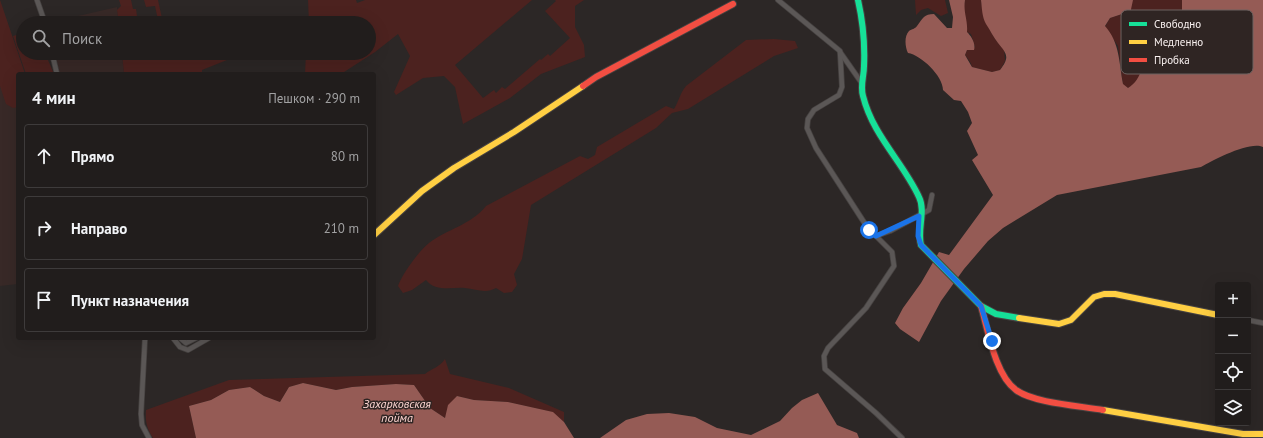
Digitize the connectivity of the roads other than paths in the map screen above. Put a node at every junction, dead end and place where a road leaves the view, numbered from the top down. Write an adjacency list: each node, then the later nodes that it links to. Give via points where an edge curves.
1 (37, 0): 5 (street)
2 (778, 0): 6 (street)
3 (858, 0): 9 (street, via 864,69)
4 (732, 4): 12 (street, via 596,77 514,132 454,168 422,191)
5 (43, 16)
6 (840, 51): 9 (street); 13 (street, via 842,87 839,95 814,110 808,119 807,128 824,161 869,230)
7 (54, 60): 8 (street)
8 (57, 72)
9 (860, 82): 11 (street, via 871,118 920,198 922,204)
10 (932, 195): 11 (street, via 929,210)
11 (919, 216): 13 (street); 14 (street, via 918,236 921,245)
12 (376, 233)
13 (876, 236): 25 (street, via 892,252 894,266 866,308 828,348 824,356 825,369 876,412)
14 (981, 306): 15 (street, via 996,314 1016,319 1059,324 1071,320 1094,298 1114,294); 23 (street, via 1003,373 1015,389 1024,395 1243,434)
15 (1215, 314)
16 (1251, 321): 17 (street)
17 (1263, 323)
18 (145, 340): 24 (street, via 141,414 142,424)
19 (175, 340): 22 (street, via 185,350 192,349)
20 (182, 340): 21 (street, via 186,343)
21 (192, 340)
22 (206, 340)
23 (1263, 434)
24 (150, 438)
25 (902, 438)

